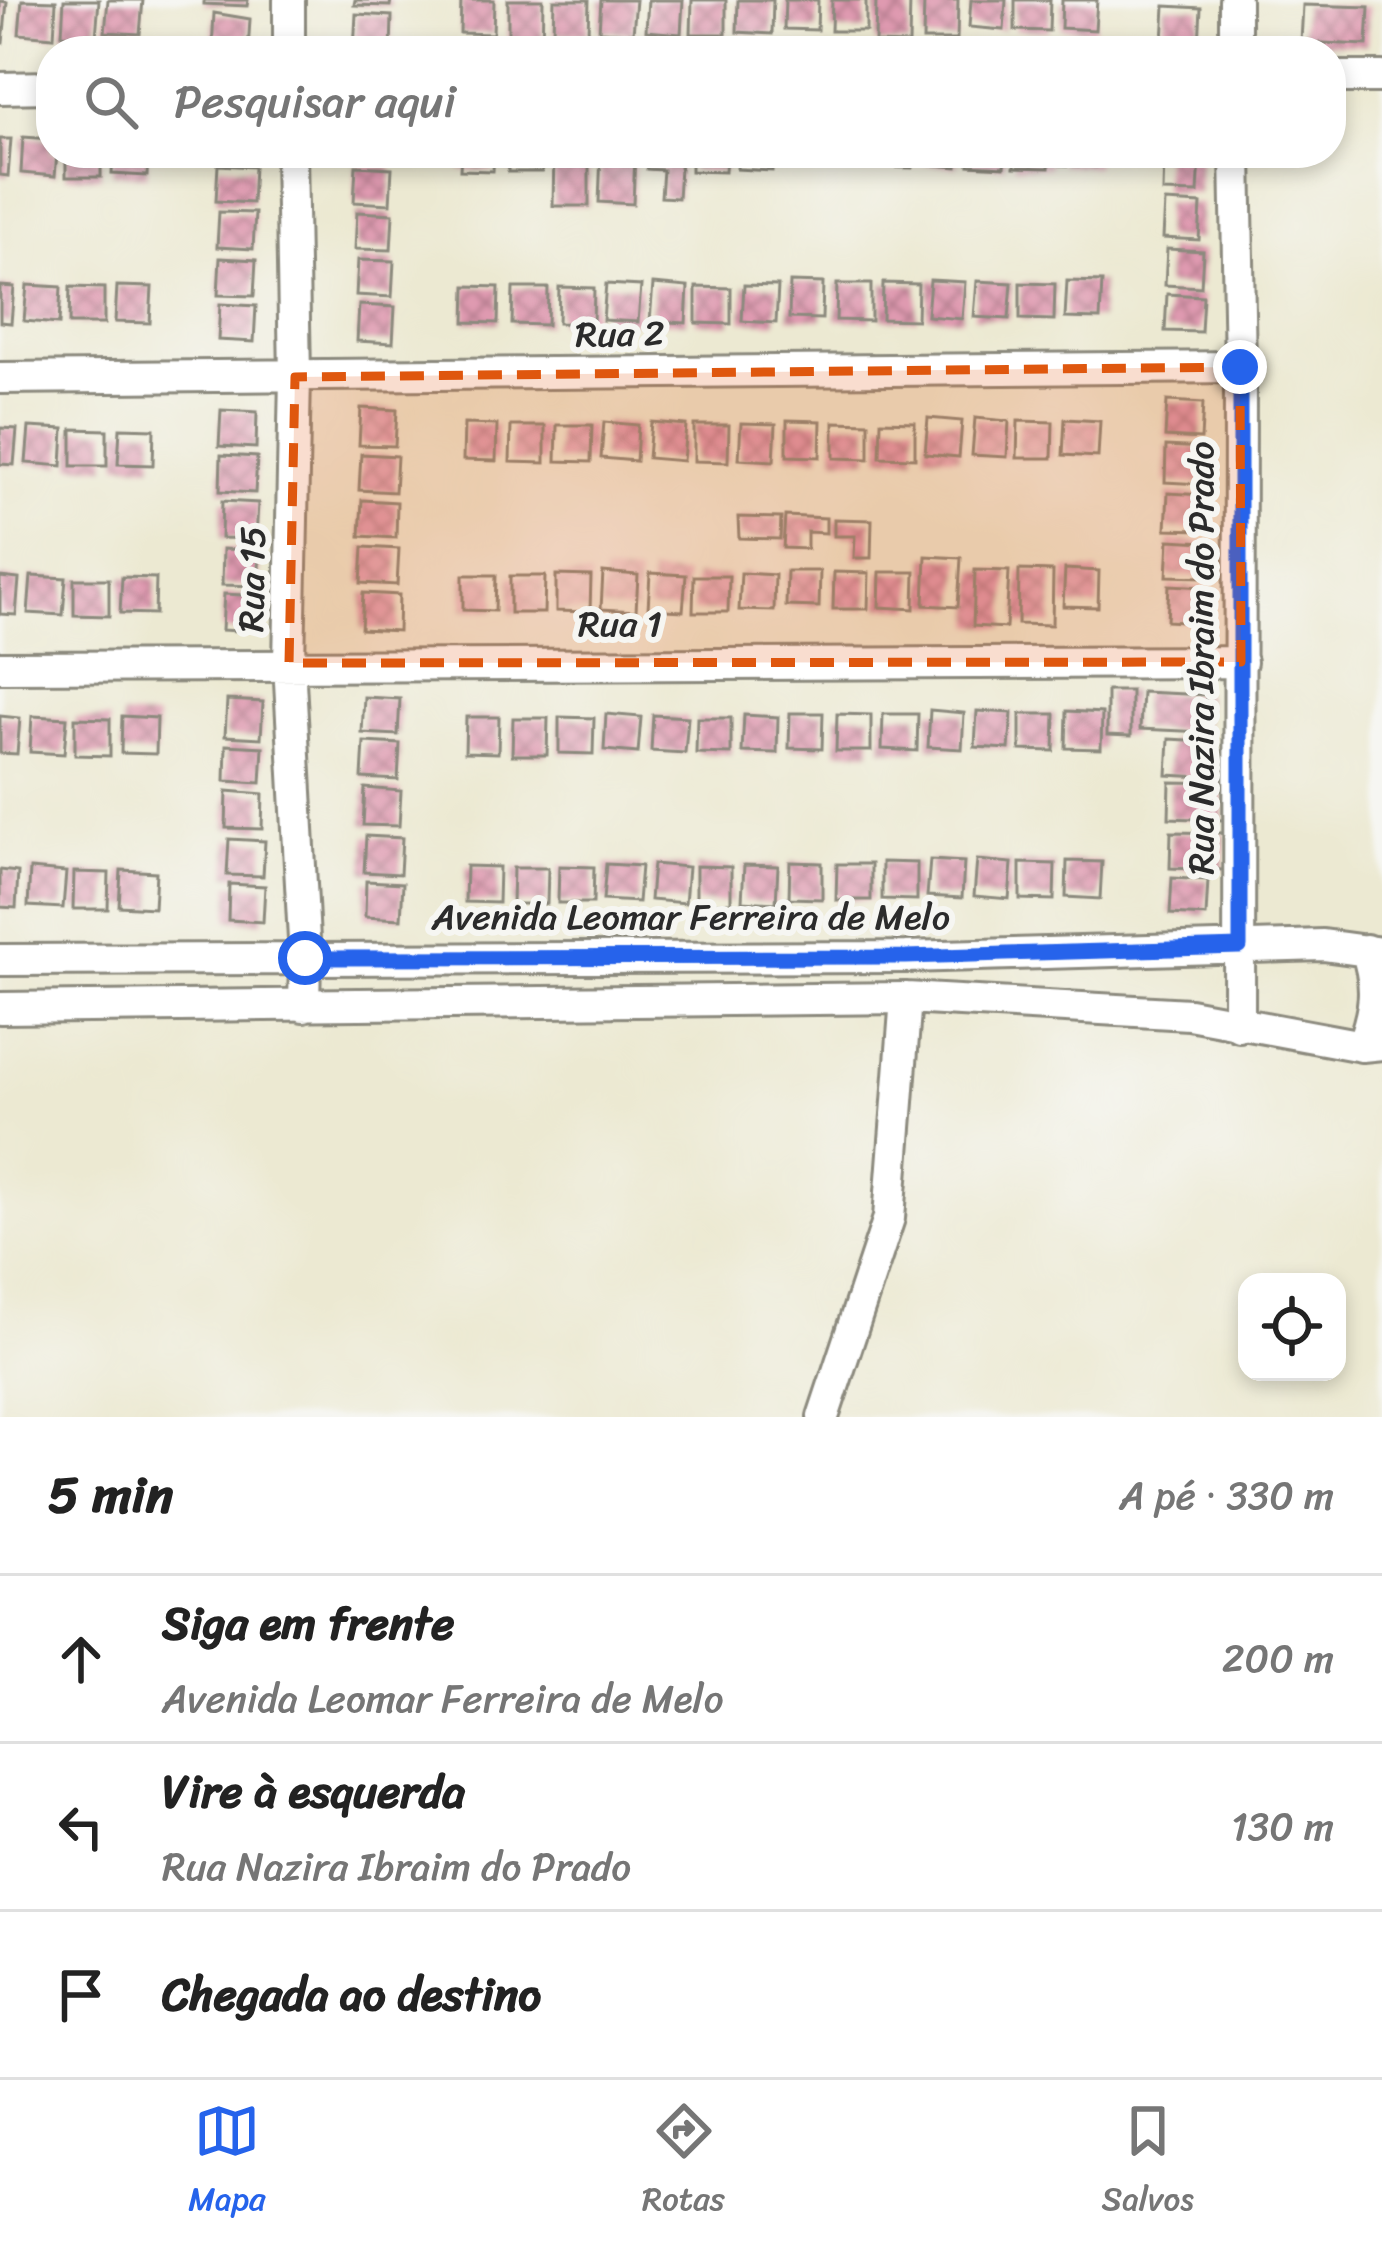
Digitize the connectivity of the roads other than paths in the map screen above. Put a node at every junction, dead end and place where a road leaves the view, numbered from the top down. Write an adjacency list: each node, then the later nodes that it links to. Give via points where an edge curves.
1 (289, 0): 3 (street)
2 (1235, 0): 4 (street)
3 (290, 36)
4 (1234, 36)
5 (1346, 76): 6 (street)
6 (1382, 77)
7 (36, 87): 8 (street)
8 (0, 88)
9 (291, 168): 12 (street, Rua 15)
10 (1236, 168): 11 (street, Rua Nazira Ibraim do Prado)
11 (1240, 367): 12 (street, Rua 2); 14 (street, Rua Nazira Ibraim do Prado)
12 (295, 377): 13 (street, Rua 2); 15 (street, Rua 15)
13 (0, 378)
14 (1240, 662): 15 (street, Rua 1); 17 (street, Rua Nazira Ibraim do Prado)
15 (289, 664): 16 (street, Rua 1); 19 (street, Rua 15)
16 (0, 667)
17 (1240, 947): 18 (street, Avenida Leomar Ferreira de Melo); 19 (street, Avenida Leomar Ferreira de Melo, via 906,957); 24 (street, Rua Nazira Ibraim do Prado)
18 (1374, 951): 25 (street)
19 (305, 958): 20 (street, Avenida Leomar Ferreira de Melo); 22 (street, Rua 15)
20 (0, 960)
21 (906, 998): 22 (street); 24 (street, via 1189,1014); 26 (street, via 889,1218)
22 (304, 1006): 23 (street)
23 (0, 1008)
24 (1239, 1026): 25 (street)
25 (1372, 1045)
26 (823, 1417)

